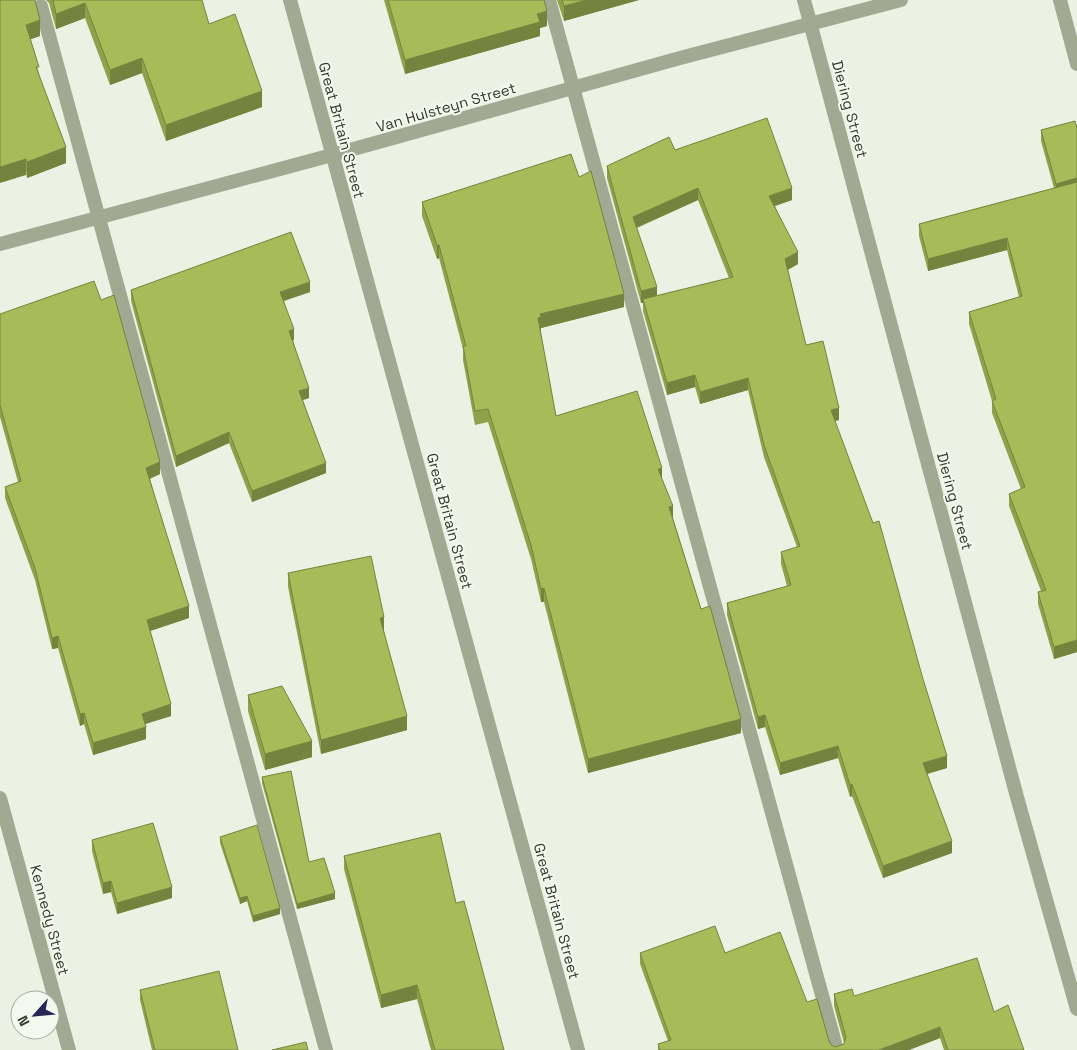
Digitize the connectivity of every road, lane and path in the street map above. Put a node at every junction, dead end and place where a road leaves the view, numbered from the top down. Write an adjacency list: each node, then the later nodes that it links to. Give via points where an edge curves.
1 (290, 0): 10 (street, Great Britain Street)
2 (549, 0): 9 (street)
3 (804, 0): 7 (street, Diering Street)
4 (901, 0): 7 (street, Van Hulsteyn Street)
5 (1060, 0): 8 (street)
6 (42, 6): 11 (street)
7 (811, 24): 9 (street, Van Hulsteyn Street); 14 (street, Diering Street, via 1017,797)
8 (1077, 64)
9 (573, 88): 10 (street, Van Hulsteyn Street); 18 (street)
10 (332, 156): 11 (street, Van Hulsteyn Street); 17 (street, Great Britain Street)
11 (99, 216): 12 (street, Van Hulsteyn Street); 16 (street)
12 (0, 244)
13 (0, 798): 15 (street, Kennedy Street)
14 (1077, 1009)
15 (68, 1050)
16 (326, 1050)
17 (578, 1050)
18 (837, 1050)

